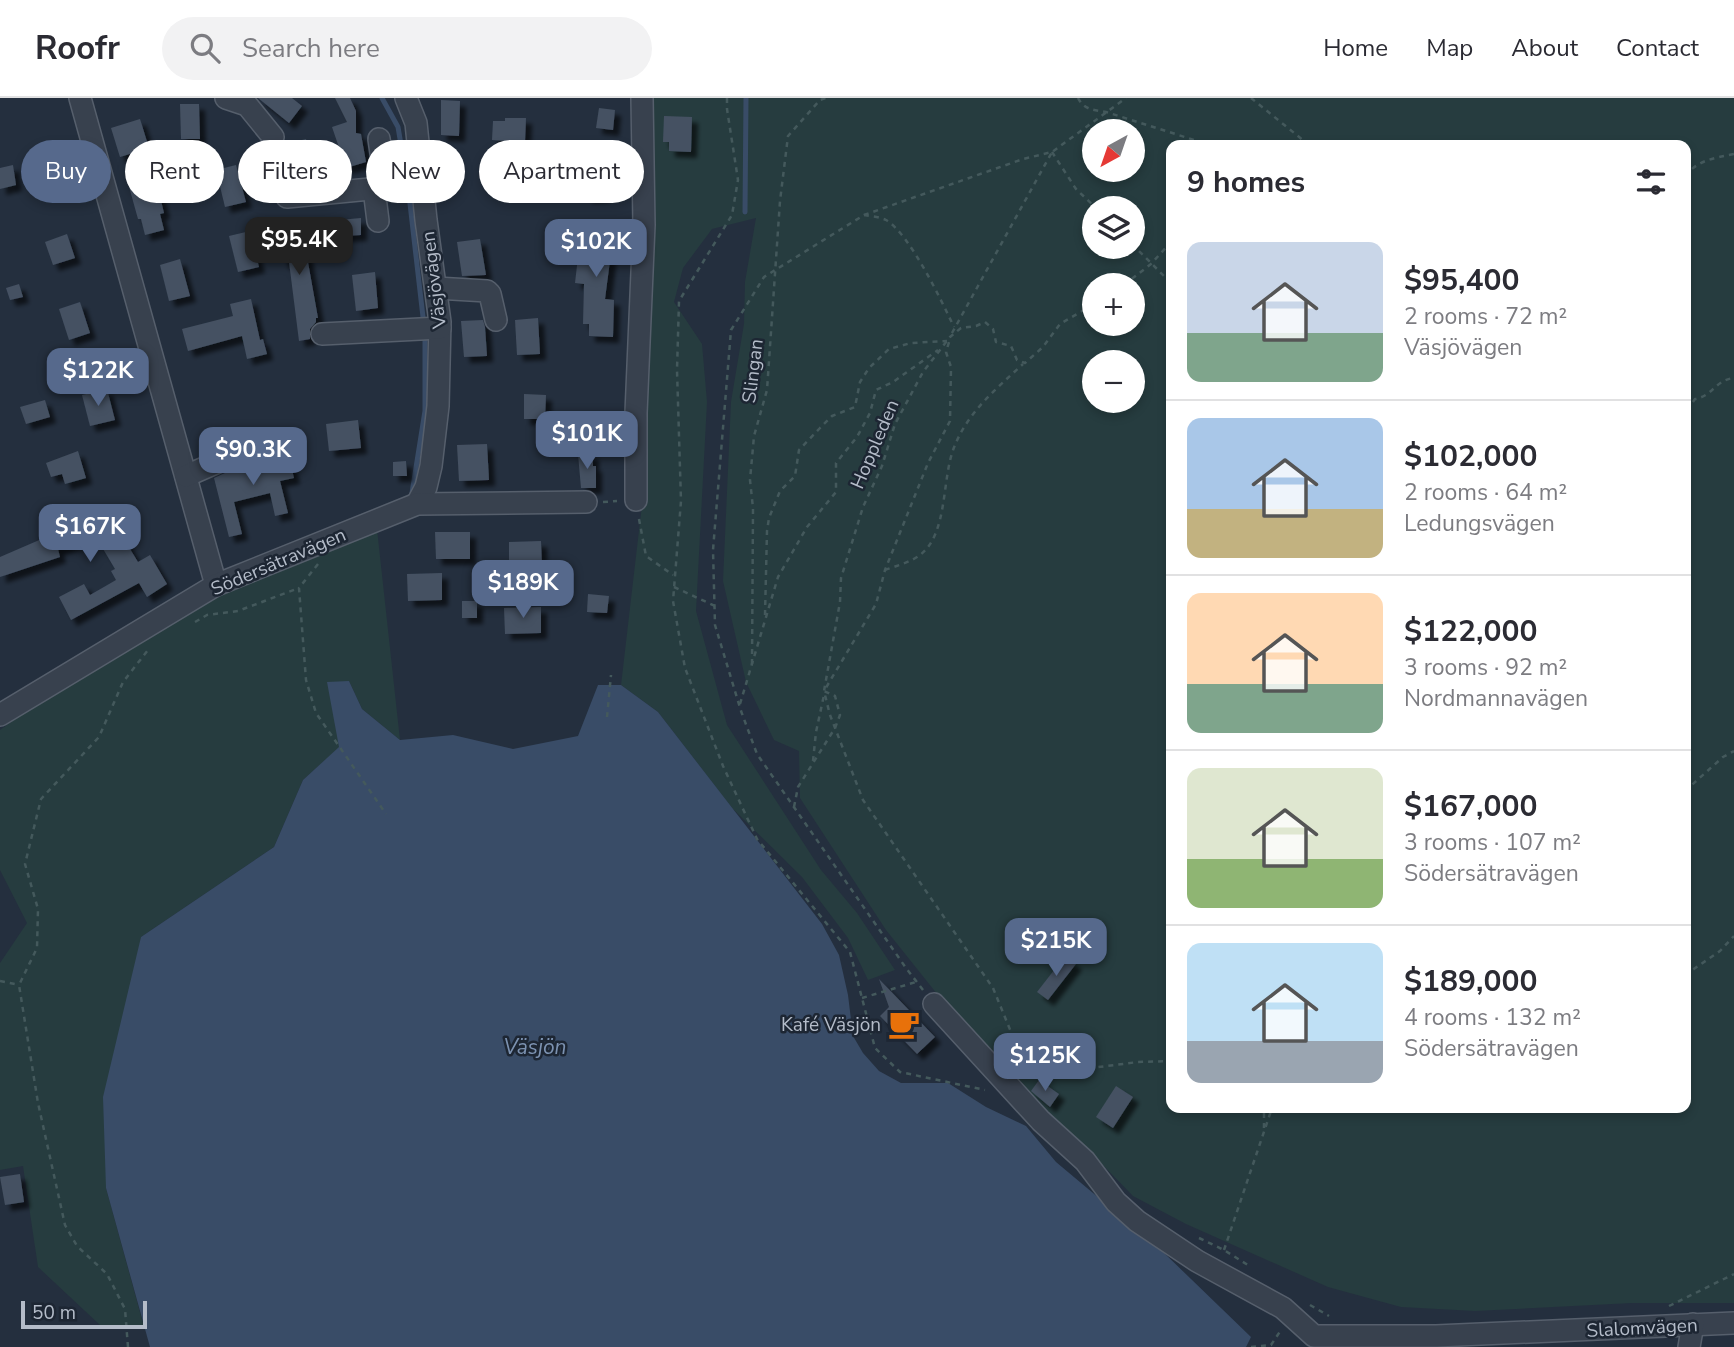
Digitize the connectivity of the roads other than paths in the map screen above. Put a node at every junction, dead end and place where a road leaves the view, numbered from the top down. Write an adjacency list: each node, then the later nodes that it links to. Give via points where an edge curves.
1 (80, 98): 18 (street)
2 (226, 98): 6 (street)
3 (406, 98): 7 (street, Väsjövägen)
4 (423, 98): 7 (street)
5 (642, 98): 19 (street, via 645,225)
6 (249, 101): 8 (street)
7 (416, 123): 9 (street, Väsjövägen)
8 (273, 137)
9 (418, 140)
10 (380, 203): 12 (street)
11 (425, 203): 13 (street, Väsjövägen)
12 (379, 220)
13 (436, 288): 14 (street, via 487,291); 15 (street, Väsjövägen)
14 (496, 320)
15 (440, 328): 16 (street); 21 (street, Väsjövägen, via 431,466)
16 (322, 334)
17 (285, 440): 18 (street, via 243,451)
18 (186, 476): 22 (street)
19 (636, 500)
20 (586, 502): 21 (street, Södersätravägen)
21 (417, 504): 22 (street, Södersätravägen)
22 (216, 585): 23 (street, Södersätravägen)
23 (0, 715)
24 (934, 1004): 27 (street, Slalomvägen, via 1137,1221 1197,1261 1283,1308 1314,1336)
25 (1734, 1323): 26 (street, Slalomvägen)
26 (1693, 1324): 27 (street, Slalomvägen); 28 (street)
27 (1435, 1342)
28 (1689, 1347)

